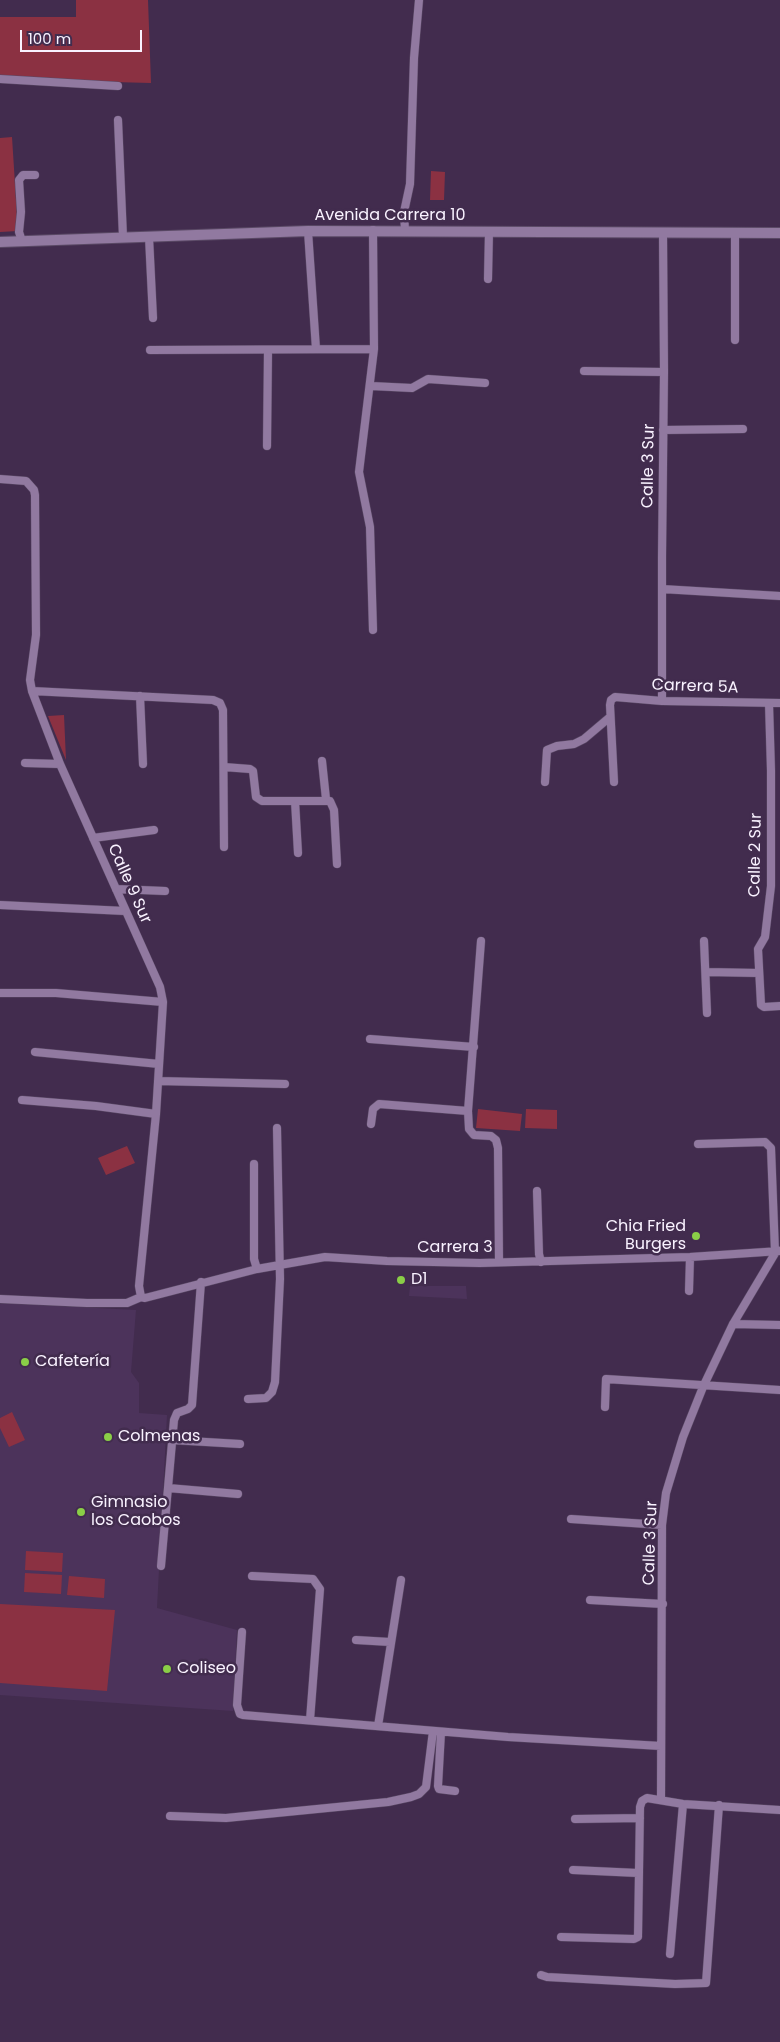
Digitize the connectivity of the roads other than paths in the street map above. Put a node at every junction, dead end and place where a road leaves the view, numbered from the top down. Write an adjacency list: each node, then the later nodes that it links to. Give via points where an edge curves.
1 (420, 0): 8 (street)
2 (0, 79): 3 (street)
3 (118, 86)
4 (118, 120): 14 (street)
5 (35, 175): 15 (street, via 23,176 19,180 19,232)
6 (374, 230): 7 (street, Avenida Carrera 10); 8 (street, Avenida Carrera 10); 21 (street)
7 (308, 231): 13 (street, Avenida Carrera 10); 20 (street)
8 (405, 231): 9 (street, Avenida Carrera 10)
9 (489, 231): 10 (street, Avenida Carrera 10); 17 (street)
10 (663, 232): 11 (street, Avenida Carrera 10); 25 (street, Calle 3 Sur)
11 (735, 233): 12 (street, Avenida Carrera 10); 19 (street)
12 (780, 233)
13 (149, 236): 14 (street, Avenida Carrera 10); 18 (street)
14 (123, 238): 15 (street, Avenida Carrera 10)
15 (22, 241): 16 (street, Avenida Carrera 10)
16 (0, 242)
17 (488, 280)
18 (153, 318)
19 (735, 340)
20 (316, 349): 21 (street); 23 (street)
21 (374, 349): 27 (street)
22 (150, 350): 23 (street)
23 (268, 350): 30 (street)
24 (584, 371): 25 (street)
25 (664, 372): 29 (street, Calle 3 Sur)
26 (485, 383): 27 (street, via 428,379 412,388)
27 (370, 386): 34 (street, via 359,472 370,527)
28 (743, 429): 29 (street)
29 (663, 430): 32 (street, Calle 3 Sur)
30 (267, 446)
31 (0, 478): 35 (street, Calle 9 Sur, via 26,481 34,490 36,635 30,680)
32 (662, 590): 33 (street); 37 (street, Calle 3 Sur)
33 (780, 596)
34 (373, 630)
35 (32, 691): 36 (street); 43 (street, Calle 9 Sur)
36 (140, 696): 44 (street); 45 (street, via 220,703)
37 (662, 701): 38 (street, Carrera 5A); 40 (street, Carrera 5A, via 615,697 611,700)
38 (769, 703): 39 (street, Carrera 5A); 46 (street, Calle 2 Sur)
39 (780, 703)
40 (610, 718): 48 (street, via 584,739 547,750); 49 (street)
41 (322, 761): 50 (street)
42 (25, 763): 43 (street)
43 (60, 764): 53 (street, Calle 9 Sur)
44 (144, 764)
45 (224, 766): 51 (street, via 253,771 258,800); 54 (street)
46 (771, 771): 47 (street); 57 (street, Calle 2 Sur)
47 (780, 771)
48 (545, 782)
49 (614, 782)
50 (326, 799): 51 (street); 56 (street, via 334,810)
51 (295, 801): 55 (street)
52 (154, 830): 53 (street)
53 (93, 838): 59 (street, Calle 9 Sur)
54 (224, 847)
55 (298, 853)
56 (337, 864)
57 (771, 886): 58 (street); 66 (street, Calle 2 Sur, via 766,938 758,949)
58 (780, 886)
59 (116, 889): 60 (street); 62 (street, Calle 9 Sur)
60 (165, 891)
61 (0, 904): 62 (street)
62 (125, 911): 68 (street, Calle 9 Sur, via 160,987)
63 (704, 940): 65 (street)
64 (481, 941): 72 (street)
65 (706, 972): 66 (street); 70 (street)
66 (759, 973): 69 (street, Calle 2 Sur, via 761,1005)
67 (0, 993): 68 (street)
68 (163, 1002): 74 (street, Calle 9 Sur)
69 (780, 1006)
70 (707, 1013)
71 (370, 1039): 72 (street)
72 (474, 1046): 78 (street)
73 (35, 1052): 74 (street)
74 (159, 1064): 75 (street, Calle 9 Sur)
75 (158, 1081): 76 (street); 79 (street, Calle 9 Sur)
76 (285, 1084)
77 (22, 1100): 79 (street)
78 (468, 1111): 80 (street, via 379,1104 374,1109); 87 (street, via 471,1133 491,1136 498,1148)
79 (156, 1114): 93 (street, Calle 9 Sur, via 139,1286)
80 (371, 1124)
81 (277, 1128): 89 (street)
82 (698, 1144): 85 (street, via 765,1142 771,1148)
83 (254, 1164): 90 (street, via 254,1259)
84 (537, 1190): 88 (street)
85 (778, 1250): 86 (street, Carrera 3); 95 (street, Calle 3 Sur)
86 (690, 1257): 88 (street, Carrera 3); 92 (street)
87 (499, 1262): 88 (street, Carrera 3); 89 (street, Carrera 3, via 387,1262 325,1257)
88 (541, 1262)
89 (279, 1265): 90 (street, Carrera 3); 99 (street, via 274,1388 266,1398)
90 (257, 1269): 91 (street, Carrera 3)
91 (201, 1282): 93 (street, Carrera 3); 101 (street, via 192,1405 175,1417)
92 (689, 1291)
93 (141, 1297): 94 (street, Carrera 3, via 127,1303)
94 (0, 1299)
95 (733, 1324): 96 (street); 97 (street, Calle 3 Sur)
96 (780, 1324)
97 (703, 1387): 98 (street); 100 (street, via 606,1379); 106 (street, Calle 3 Sur, via 666,1493)
98 (780, 1390)
99 (248, 1399)
100 (605, 1407)
101 (172, 1440): 102 (street); 103 (street)
102 (240, 1444)
103 (168, 1488): 104 (street); 107 (street)
104 (238, 1494)
105 (571, 1519): 106 (street)
106 (662, 1525): 111 (street, Calle 3 Sur)
107 (161, 1566)
108 (252, 1576): 115 (street, via 313,1579 320,1589)
109 (400, 1580): 114 (street)
110 (590, 1600): 111 (street)
111 (663, 1604): 118 (street, Calle 3 Sur)
112 (242, 1632): 115 (street, via 236,1706 240,1714)
113 (356, 1640): 114 (street)
114 (390, 1642): 116 (street)
115 (310, 1720): 116 (street)
116 (378, 1726): 117 (street)
117 (437, 1731): 118 (street); 119 (street, via 438,1786 439,1789); 124 (street, via 426,1787 411,1797 226,1818)
118 (662, 1746): 120 (street, Calle 3 Sur)
119 (455, 1791)
120 (661, 1800): 121 (street); 125 (street, via 647,1798 642,1801)
121 (683, 1804): 122 (street); 130 (street)
122 (718, 1805): 123 (street); 131 (street, via 706,1983 665,1984)
123 (780, 1810)
124 (170, 1816)
125 (640, 1818): 126 (street); 128 (street)
126 (576, 1819)
127 (573, 1870): 128 (street)
128 (638, 1873): 129 (street, via 638,1937)
129 (560, 1937)
130 (670, 1954)
131 (541, 1975)

